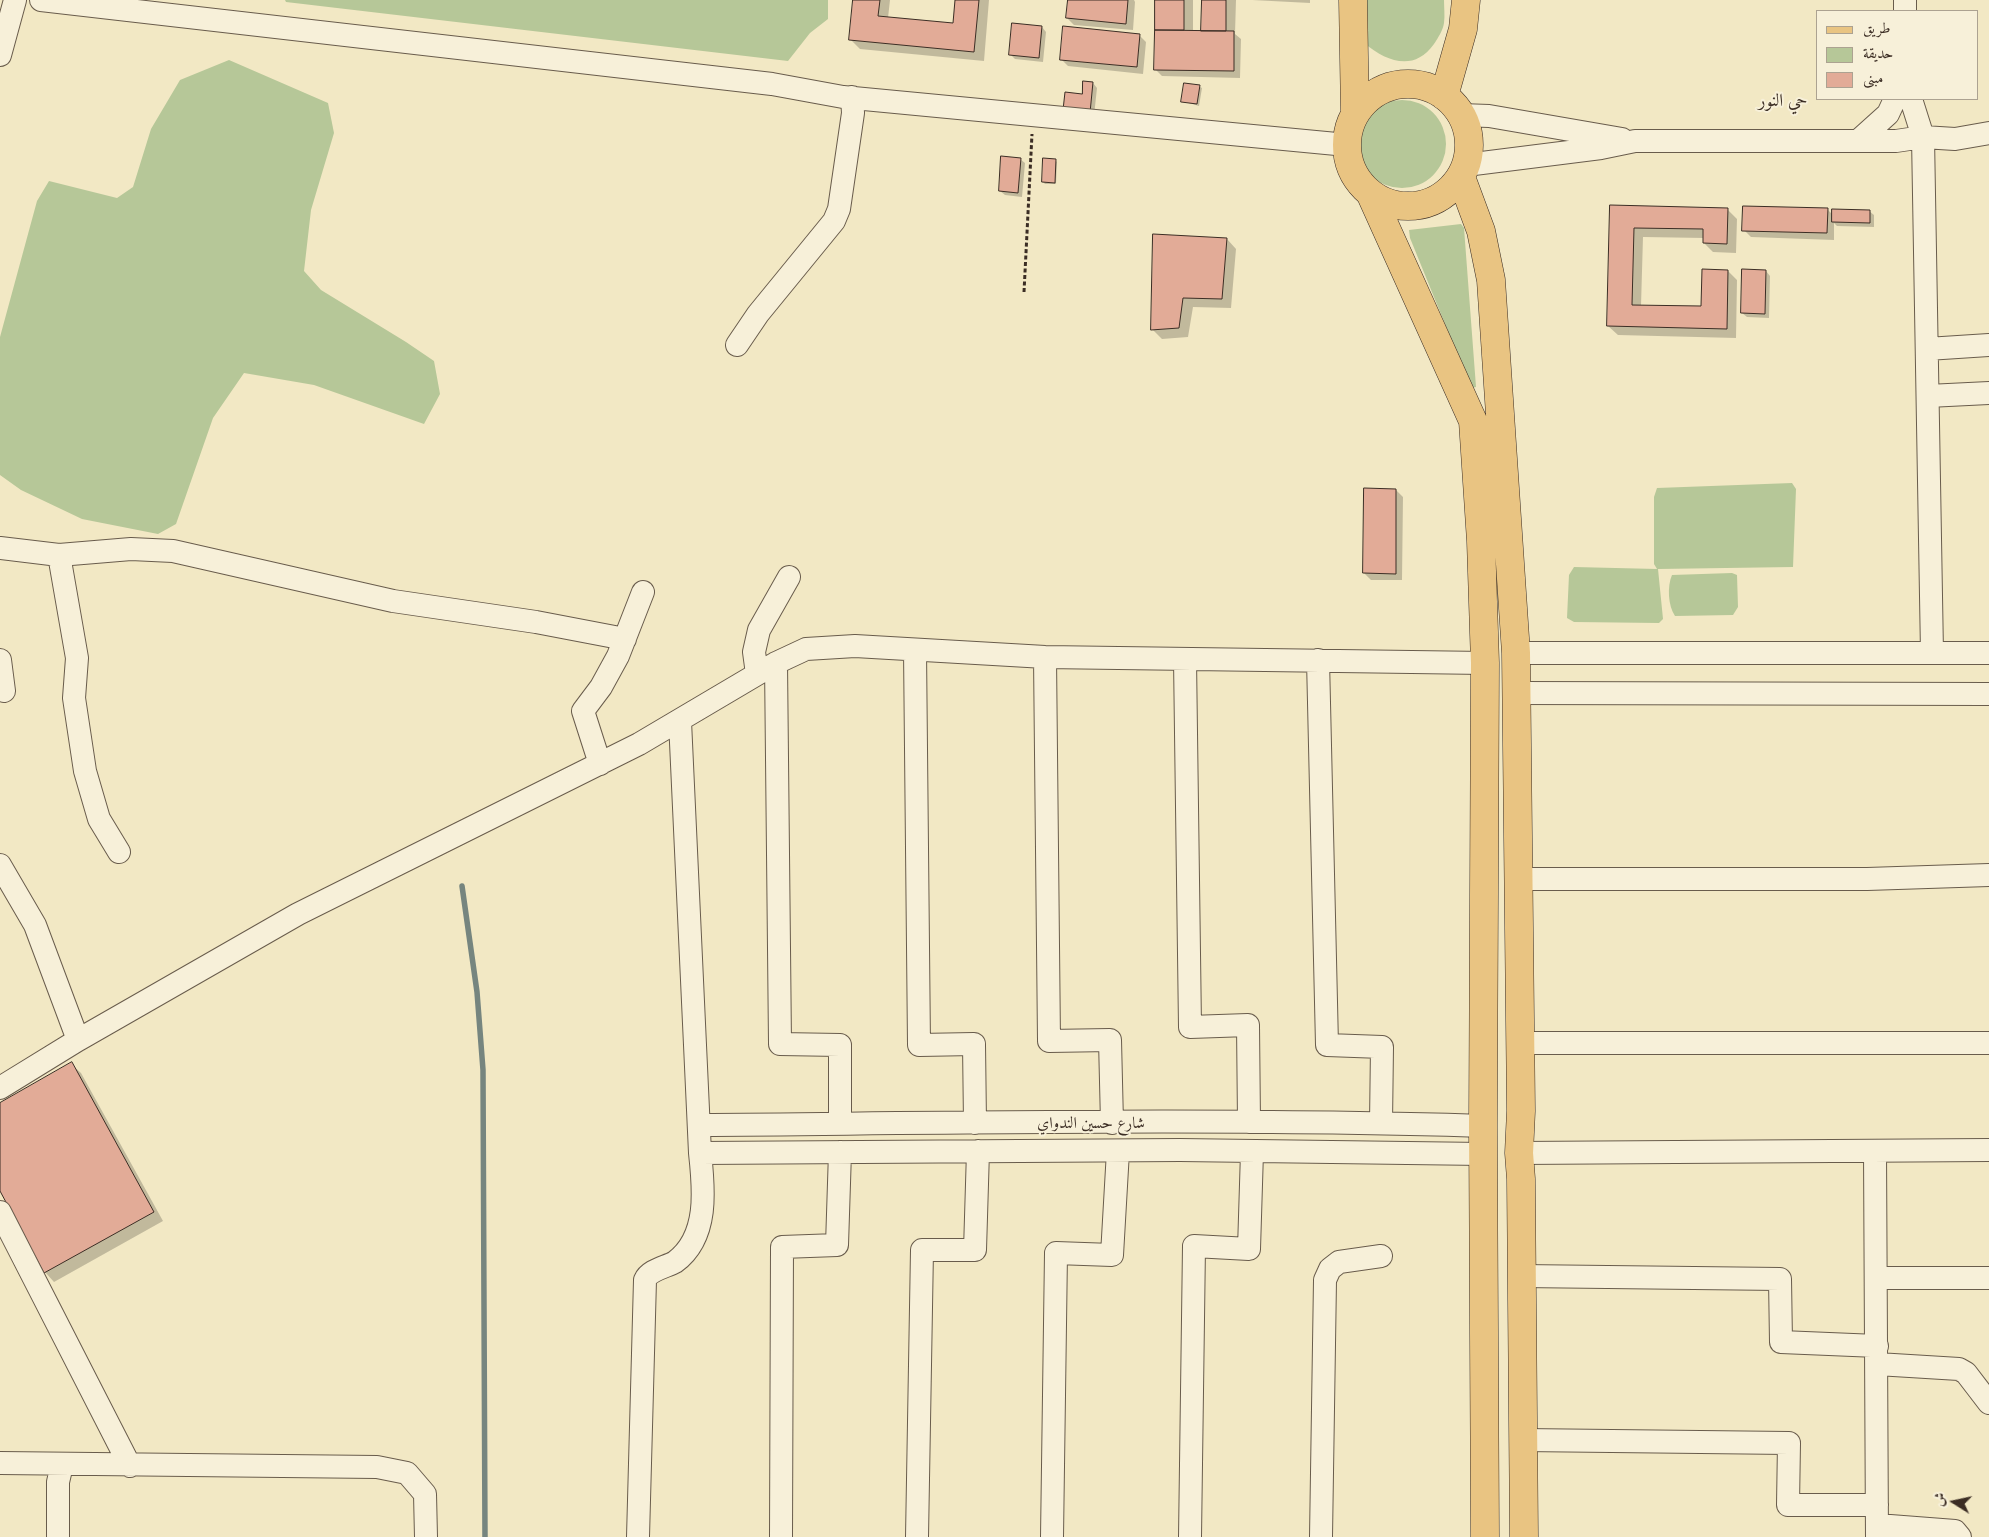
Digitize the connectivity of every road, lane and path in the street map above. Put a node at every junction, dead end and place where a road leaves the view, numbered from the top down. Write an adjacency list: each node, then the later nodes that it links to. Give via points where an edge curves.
1 (15, 0): 5 (street)
2 (41, 0): 6 (street, via 772,84)
3 (1352, 0): 10 (main road)
4 (1466, 0): 9 (main road)
5 (0, 55)
6 (847, 97): 11 (street); 20 (street, via 853,113 839,209 834,220)
7 (1895, 100): 15 (street, via 1888,114)
8 (1911, 100): 13 (street)
9 (1453, 105): 10 (main road, via 1433,89 1421,85 1395,85 1372,95); 14 (street, via 1506,119); 17 (main road, via 1469,139)
10 (1355, 114): 16 (main road)
11 (1033, 116): 16 (street); 19 (path)
12 (1989, 133): 13 (street, via 1955,139)
13 (1923, 137): 15 (street); 22 (street)
14 (1635, 141): 15 (street); 17 (street)
15 (1858, 141)
16 (1347, 145): 18 (main road, via 1354,176)
17 (1464, 171): 18 (main road, via 1444,196 1420,206 1395,206); 31 (main road, via 1491,280)
18 (1371, 195): 38 (main road, via 1473,420)
19 (1024, 292)
20 (737, 345)
21 (1989, 345): 22 (street)
22 (1927, 350): 24 (street)
23 (1989, 394): 24 (street)
24 (1928, 396): 32 (street)
25 (0, 548): 26 (street)
26 (59, 555): 29 (street, via 131,549 173,551 394,601); 45 (street, via 77,658 74,698 85,771 99,819)
27 (789, 577): 39 (street, via 759,630 754,652)
28 (643, 592): 29 (street)
29 (625, 638): 44 (street, via 601,687 583,711)
30 (915, 650): 34 (street); 39 (street, via 855,646 806,649); 57 (street, via 919,1045 974,1044)
31 (1516, 653): 32 (street); 41 (main road)
32 (1932, 653): 33 (street)
33 (1989, 653)
34 (1045, 657): 35 (street); 54 (street, via 1049,1041 1110,1040)
35 (1185, 659): 37 (street); 53 (street, via 1190,1026 1248,1025)
36 (0, 660): 40 (street)
37 (1318, 660): 38 (street); 55 (street, via 1328,1045 1382,1047)
38 (1486, 662): 59 (main road)
39 (767, 669): 43 (street); 56 (street, via 780,1044 840,1045)
40 (4, 691)
41 (1517, 693): 42 (street); 48 (main road)
42 (1989, 694)
43 (680, 720): 44 (street); 58 (street)
44 (600, 764): 49 (street, via 298,914)
45 (119, 852)
46 (0, 865): 49 (street, via 36,925)
47 (1989, 875): 48 (street, via 1867,880)
48 (1520, 879): 50 (main road)
49 (78, 1040): 52 (street)
50 (1519, 1042): 51 (street); 67 (main road)
51 (1989, 1043)
52 (0, 1088)
53 (1249, 1122): 54 (street, شارع حسين الندواي); 55 (street, شارع حسين الندواي)
54 (1112, 1123): 57 (street, شارع حسين الندواي)
55 (1381, 1123): 59 (street, شارع حسين الندواي)
56 (840, 1124): 57 (street, شارع حسين الندواي); 58 (street, شارع حسين الندواي)
57 (976, 1124)
58 (700, 1125): 66 (street)
59 (1483, 1126): 68 (main road)
60 (1989, 1150): 62 (street)
61 (1118, 1151): 64 (street, شارع حسين الندواي); 65 (street, شارع حسين الندواي); 86 (street, via 1112,1255 1056,1253)
62 (1876, 1151): 67 (street); 72 (street)
63 (840, 1152): 64 (street, شارع حسين الندواي); 66 (street, شارع حسين الندواي); 84 (street, via 837,1245 782,1247)
64 (978, 1152): 85 (street, via 975,1250 922,1250)
65 (1252, 1152): 68 (street, شارع حسين الندواي); 87 (street, via 1250,1248 1194,1246)
66 (700, 1153): 83 (street, via 704,1191 698,1230 683,1255 649,1274 646,1280)
67 (1519, 1153): 71 (main road)
68 (1483, 1154): 89 (main road)
69 (0, 1212): 79 (street)
70 (1381, 1256): 88 (street, via 1340,1262 1330,1269 1325,1280)
71 (1521, 1276): 74 (street, via 1780,1279 1781,1342); 76 (main road)
72 (1877, 1278): 73 (street); 74 (street)
73 (1989, 1278)
74 (1877, 1355): 75 (street, via 1960,1369); 80 (street)
75 (1989, 1403)
76 (1523, 1440): 80 (street, via 1789,1443 1788,1505); 90 (main road)
77 (0, 1463): 78 (street)
78 (62, 1465): 79 (street); 81 (street, via 58,1482)
79 (130, 1466): 82 (street, via 377,1467 408,1473 425,1494)
80 (1877, 1522): 91 (street, via 1955,1531)
81 (58, 1537)
82 (426, 1537)
83 (638, 1537)
84 (781, 1537)
85 (917, 1537)
86 (1052, 1537)
87 (1190, 1537)
88 (1321, 1537)
89 (1485, 1537)
90 (1524, 1537)
91 (1960, 1537)

